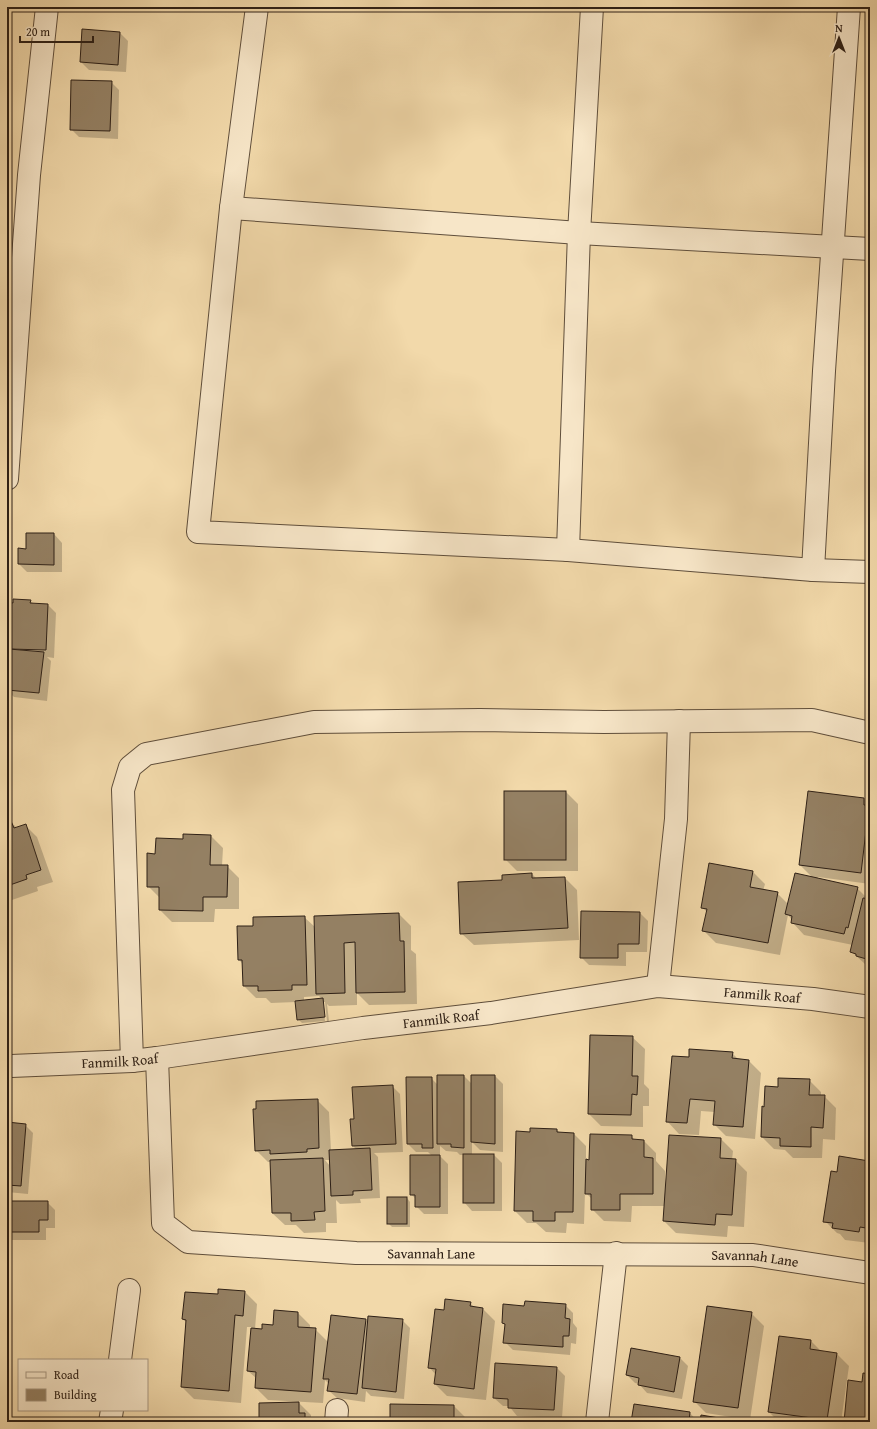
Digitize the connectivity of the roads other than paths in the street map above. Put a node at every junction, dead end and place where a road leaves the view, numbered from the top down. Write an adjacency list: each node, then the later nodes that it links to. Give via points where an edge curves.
1 (47, 7): 9 (street)
2 (257, 7): 5 (street)
3 (592, 7): 6 (street)
4 (850, 7): 7 (street)
5 (231, 208): 6 (street); 11 (street, via 198,532)
6 (579, 233): 7 (street); 11 (street)
7 (833, 247): 8 (street); 12 (street)
8 (870, 249)
9 (12, 352): 10 (street)
10 (7, 479)
11 (568, 550): 12 (street)
12 (813, 570): 13 (street)
13 (870, 572)
14 (679, 721): 15 (street, via 812,720); 16 (street, via 676,819); 19 (street, via 314,722 146,754 130,767 123,790)
15 (870, 733)
16 (658, 986): 17 (street, Fanmilk Roaf, via 813,999); 18 (street, Fanmilk Roaf, via 491,1013 363,1028)
17 (870, 1007)
18 (157, 1058): 19 (street, Fanmilk Roaf); 21 (street, Savannah Lane, via 163,1223 188,1242 356,1254)
19 (132, 1061): 20 (street, Fanmilk Roaf)
20 (11, 1066)
21 (616, 1254): 22 (street, Savannah Lane, via 753,1255); 27 (street)
22 (870, 1273)
23 (129, 1290): 24 (street)
24 (120, 1359)
25 (112, 1411): 26 (street)
26 (110, 1422)
27 (597, 1422)

